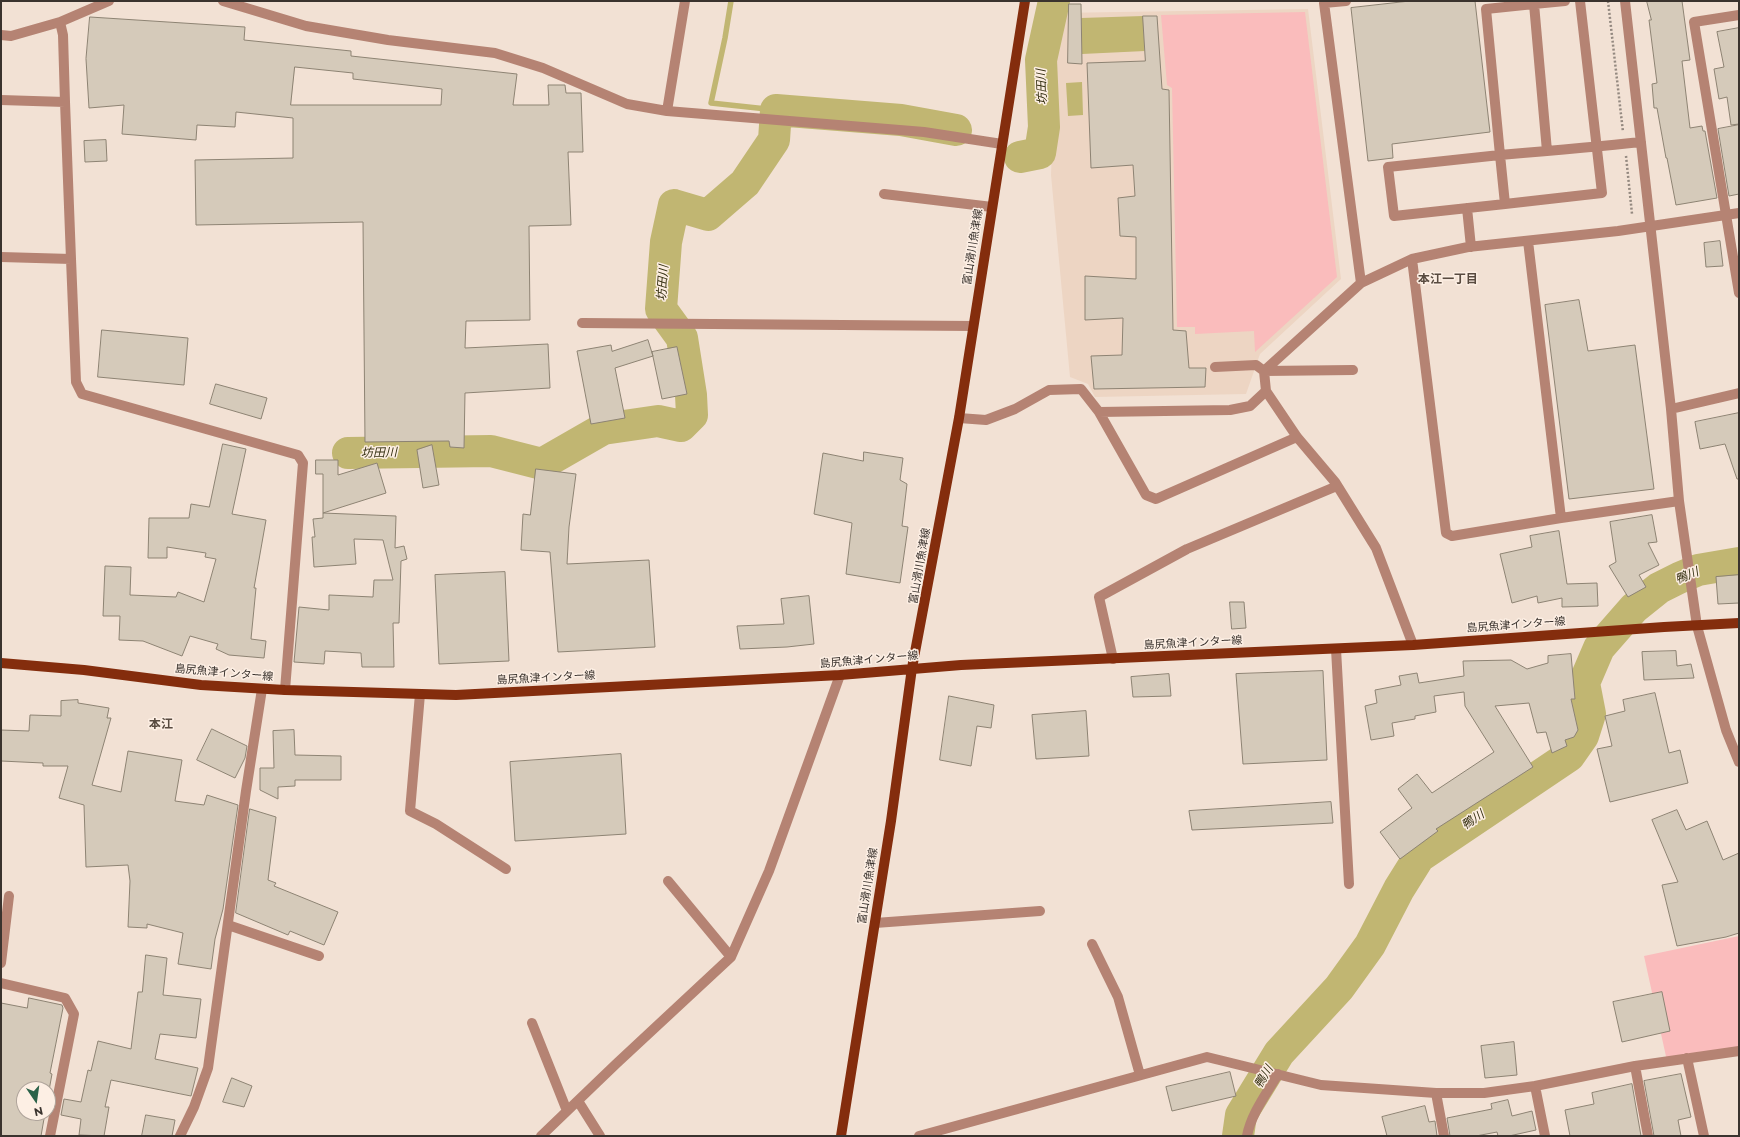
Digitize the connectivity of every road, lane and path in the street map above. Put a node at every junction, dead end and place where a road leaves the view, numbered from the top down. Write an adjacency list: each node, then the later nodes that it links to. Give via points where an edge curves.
1 (109, 1): 11 (street)
2 (223, 1): 15 (street, via 306,26 495,54 543,68 627,104)
3 (685, 1): 15 (street)
4 (1025, 1): 17 (main road, 富山滑川魚津線)
5 (1346, 1): 33 (street, via 1324,4)
6 (1565, 1): 9 (street)
7 (1580, 1): 18 (street)
8 (1625, 1): 16 (street)
9 (1534, 4): 19 (street); 20 (street, via 1486,9)
10 (1739, 15): 26 (street, via 1694,22)
11 (60, 22): 12 (street, via 11,36); 14 (street, via 63,35)
12 (1, 35)
13 (1, 100): 14 (street)
14 (65, 102): 32 (street)
15 (667, 111): 17 (street, via 924,132)
16 (1641, 142): 18 (street); 27 (street)
17 (1002, 144): 23 (main road, 富山滑川魚津線)
18 (1598, 146): 19 (street); 22 (street, via 1602,193)
19 (1547, 151): 20 (street)
20 (1500, 155): 22 (street); 24 (street, via 1388,167 1394,216)
21 (884, 194): 23 (street)
22 (1505, 204): 24 (street)
23 (992, 207): 36 (main road, 富山滑川魚津線)
24 (1467, 208): 29 (street)
25 (1739, 213): 26 (street)
26 (1726, 215): 27 (street); 34 (street)
27 (1651, 226): 28 (street); 42 (street)
28 (1528, 241): 29 (street); 48 (street)
29 (1471, 247): 31 (street)
30 (1, 257): 32 (street)
31 (1412, 258): 33 (street); 48 (street, via 1446,533 1452,536)
32 (71, 259): 58 (street, via 76,382 82,394 298,455 303,463)
33 (1361, 284): 39 (street)
34 (1739, 293)
35 (582, 323): 36 (street)
36 (973, 326): 44 (main road, 富山滑川魚津線)
37 (1215, 367): 39 (street, via 1256,365)
38 (1352, 370): 39 (street)
39 (1264, 371): 40 (street)
40 (1266, 391): 43 (street, via 1250,406 1230,410); 45 (street)
41 (1739, 393): 42 (street)
42 (1671, 408): 47 (street)
43 (1099, 412): 44 (street, via 1081,389 1049,390 1015,409 986,420); 45 (street, via 1146,495 1156,499)
44 (959, 418): 55 (main road, 富山滑川魚津線)
45 (1297, 437): 46 (street)
46 (1337, 486): 51 (street, via 1376,548); 53 (street, via 1187,549 1099,597)
47 (1679, 501): 48 (street); 50 (street)
48 (1561, 518)
49 (1739, 623): 50 (main road, 島尻魚津インター線)
50 (1697, 626): 51 (main road, 島尻魚津インター線); 60 (street, via 1726,730)
51 (1413, 645): 52 (main road, 島尻魚津インター線)
52 (1336, 648): 53 (main road, 島尻魚津インター線); 63 (street)
53 (1113, 659): 55 (main road, 島尻魚津インター線)
54 (1, 663): 57 (main road, 島尻魚津インター線, via 84,670 201,685)
55 (912, 668): 56 (main road, 島尻魚津インター線); 66 (main road, 富山滑川魚津線)
56 (840, 675): 59 (main road, 島尻魚津インター線, via 456,695); 71 (street, via 768,871)
57 (262, 689): 58 (main road, 島尻魚津インター線); 67 (street)
58 (285, 690): 59 (main road, 島尻魚津インター線)
59 (420, 694): 61 (street, via 410,810)
60 (1739, 762)
61 (506, 869)
62 (668, 881): 71 (street)
63 (1349, 884)
64 (9, 896): 68 (street)
65 (1040, 911): 66 (street)
66 (875, 923): 89 (main road, 富山滑川魚津線)
67 (228, 925): 70 (street); 86 (street, via 208,1068)
68 (3, 938): 72 (street)
69 (1092, 944): 79 (street, via 1118,997)
70 (320, 956)
71 (731, 957): 82 (street)
72 (1, 963)
73 (1, 983): 85 (street, via 65,998 74,1014)
74 (532, 1023): 83 (street)
75 (1739, 1050): 76 (street)
76 (1686, 1058): 77 (street); 95 (street)
77 (1634, 1066): 80 (street); 94 (street)
78 (1278, 1074): 79 (street, via 1207,1057); 81 (street, via 1321,1085); 91 (street, via 1248,1128)
79 (1140, 1075): 84 (street)
80 (1535, 1086): 81 (street, via 1484,1093); 93 (street)
81 (1436, 1093): 92 (street)
82 (578, 1101): 83 (street); 88 (street)
83 (567, 1111): 87 (street)
84 (940, 1134): 90 (street)
85 (50, 1136)
86 (180, 1136)
87 (541, 1136)
88 (600, 1136)
89 (841, 1136)
90 (919, 1136)
91 (1247, 1136)
92 (1444, 1136)
93 (1545, 1136)
94 (1648, 1136)
95 (1704, 1136)

